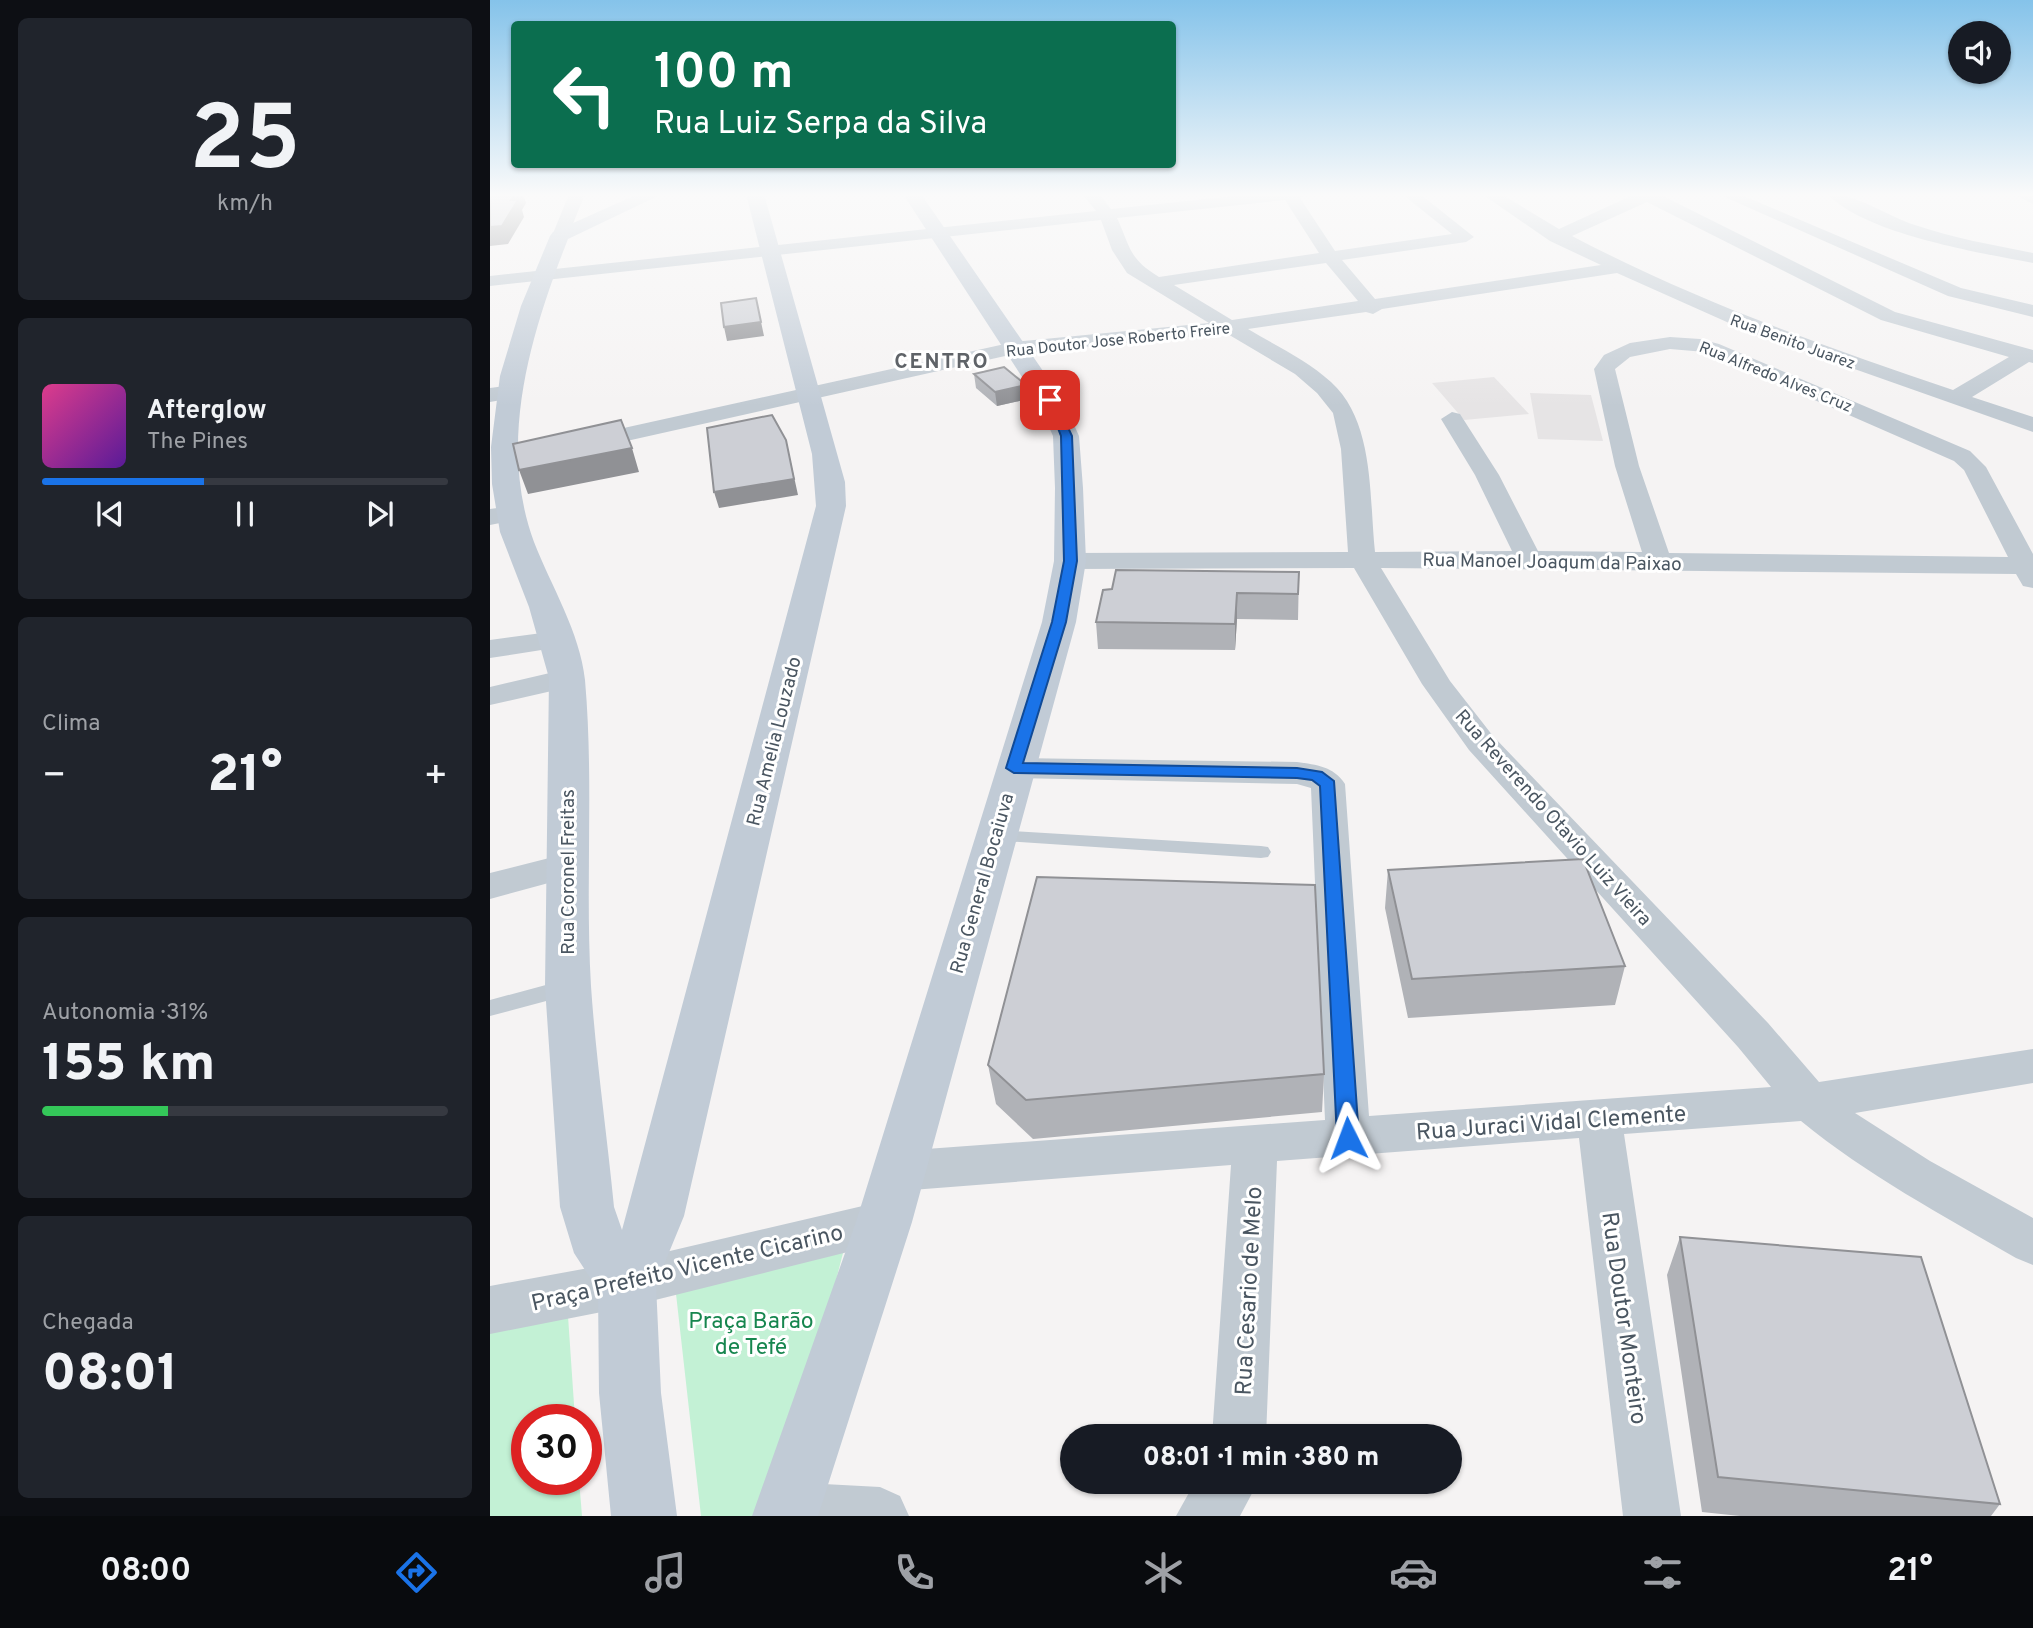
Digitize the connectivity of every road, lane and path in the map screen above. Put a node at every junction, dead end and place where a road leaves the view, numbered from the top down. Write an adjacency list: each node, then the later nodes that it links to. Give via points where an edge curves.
1 (547, 265): 12 (main road, Rua Coronel Freitas)
2 (648, 265): 12 (street)
3 (772, 265): 20 (main road, Rua Amelia Louzado)
4 (961, 265): 18 (main road, Rua General Bocaiuva)
5 (1130, 265): 14 (street, Rua Reverendo Otavio Luiz Vieira)
6 (1283, 265): 14 (street)
7 (1337, 265): 15 (street)
8 (1611, 265): 11 (street, Rua Benito Juarez)
9 (1786, 265): 19 (street, via 1888,316)
10 (1891, 265): 16 (street, via 1955,292)
11 (1617, 268): 15 (street, Rua Doutor Jose Roberto Freire); 22 (street, Rua Benito Juarez, via 1745,325)
12 (542, 276): 13 (street); 21 (main road, Rua Coronel Freitas)
13 (490, 281)
14 (1153, 283): 17 (street, Rua Reverendo Otavio Luiz Vieira)
15 (1373, 307): 17 (street, Rua Doutor Jose Roberto Freire)
16 (2033, 311)
17 (1226, 327): 18 (street, Rua Doutor Jose Roberto Freire); 28 (street, Rua Reverendo Otavio Luiz Vieira, via 1302,370 1325,388 1344,413 1353,449)
18 (1014, 348): 20 (street, Rua Doutor Jose Roberto Freire); 30 (main road, Rua General Bocaiuva, via 1050,400 1066,436)
19 (2030, 356): 22 (street)
20 (807, 392): 25 (street, Rua Doutor Jose Roberto Freire); 51 (main road, Rua Amelia Louzado, via 826,454 831,506 656,1216)
21 (497, 394): 26 (main road, Rua Coronel Freitas)
22 (1955, 398): 24 (street, Rua Benito Juarez)
23 (1452, 419): 29 (street, via 1487,475)
24 (2033, 425)
25 (554, 450)
26 (506, 462): 27 (main road, Rua Coronel Freitas)
27 (500, 515): 33 (main road, Rua Coronel Freitas)
28 (1362, 559): 29 (street, Rua Manoel Joaqum da Paixao); 30 (street, Rua Manoel Joaqum da Paixao); 45 (street, Rua Reverendo Otavio Luiz Vieira, via 1437,684 1481,743 1754,1035)
29 (1529, 559): 31 (street, Rua Manoel Joaqum da Paixao)
30 (1070, 561): 37 (main road, Rua General Bocaiuva, via 1059,622)
31 (1659, 562): 32 (street, Rua Manoel Joaqum da Paixao); 32 (street, Rua Alfredo Alves Cruz, via 1627,466 1604,369 1620,355 1683,341 1723,352 1962,456 1974,467)
32 (2031, 571)
33 (557, 640): 34 (street); 35 (main road, Rua Coronel Freitas)
34 (490, 649)
35 (567, 678): 36 (street); 40 (main road, Rua Coronel Freitas)
36 (490, 696)
37 (1014, 768): 38 (main road, Rua General Bocaiuva); 47 (street, via 1297,773 1316,775 1328,784)
38 (995, 836): 39 (lane); 49 (main road, Rua General Bocaiuva)
39 (1261, 852)
40 (565, 866): 41 (street); 42 (main road, Rua Coronel Freitas)
41 (490, 886)
42 (568, 987): 43 (lane); 51 (main road, Rua Coronel Freitas, via 587,1207 594,1235)
43 (490, 1008)
44 (2033, 1066): 45 (street, Rua Juraci Vidal Clemente)
45 (1809, 1102): 46 (street, Rua Juraci Vidal Clemente); 50 (street, Rua Reverendo Otavio Luiz Vieira, via 1853,1137)
46 (1599, 1120): 47 (street, Rua Juraci Vidal Clemente); 59 (street, Rua Doutor Monteiro)
47 (1348, 1138): 48 (street, Rua Juraci Vidal Clemente)
48 (1255, 1145): 49 (street, Rua Juraci Vidal Clemente); 53 (street, Rua Cesario de Melo)
49 (892, 1197): 51 (street, Praça Prefeito Vicente Cicarino); 55 (main road, Rua General Bocaiuva)
50 (2033, 1243)
51 (627, 1284): 52 (street, Praça Prefeito Vicente Cicarino); 56 (main road, via 630,1393)
52 (490, 1310)
53 (1240, 1424)
54 (1221, 1494): 58 (street)
55 (785, 1513): 57 (street)
56 (644, 1516)
57 (880, 1516)
58 (1205, 1516)
59 (1652, 1516)

